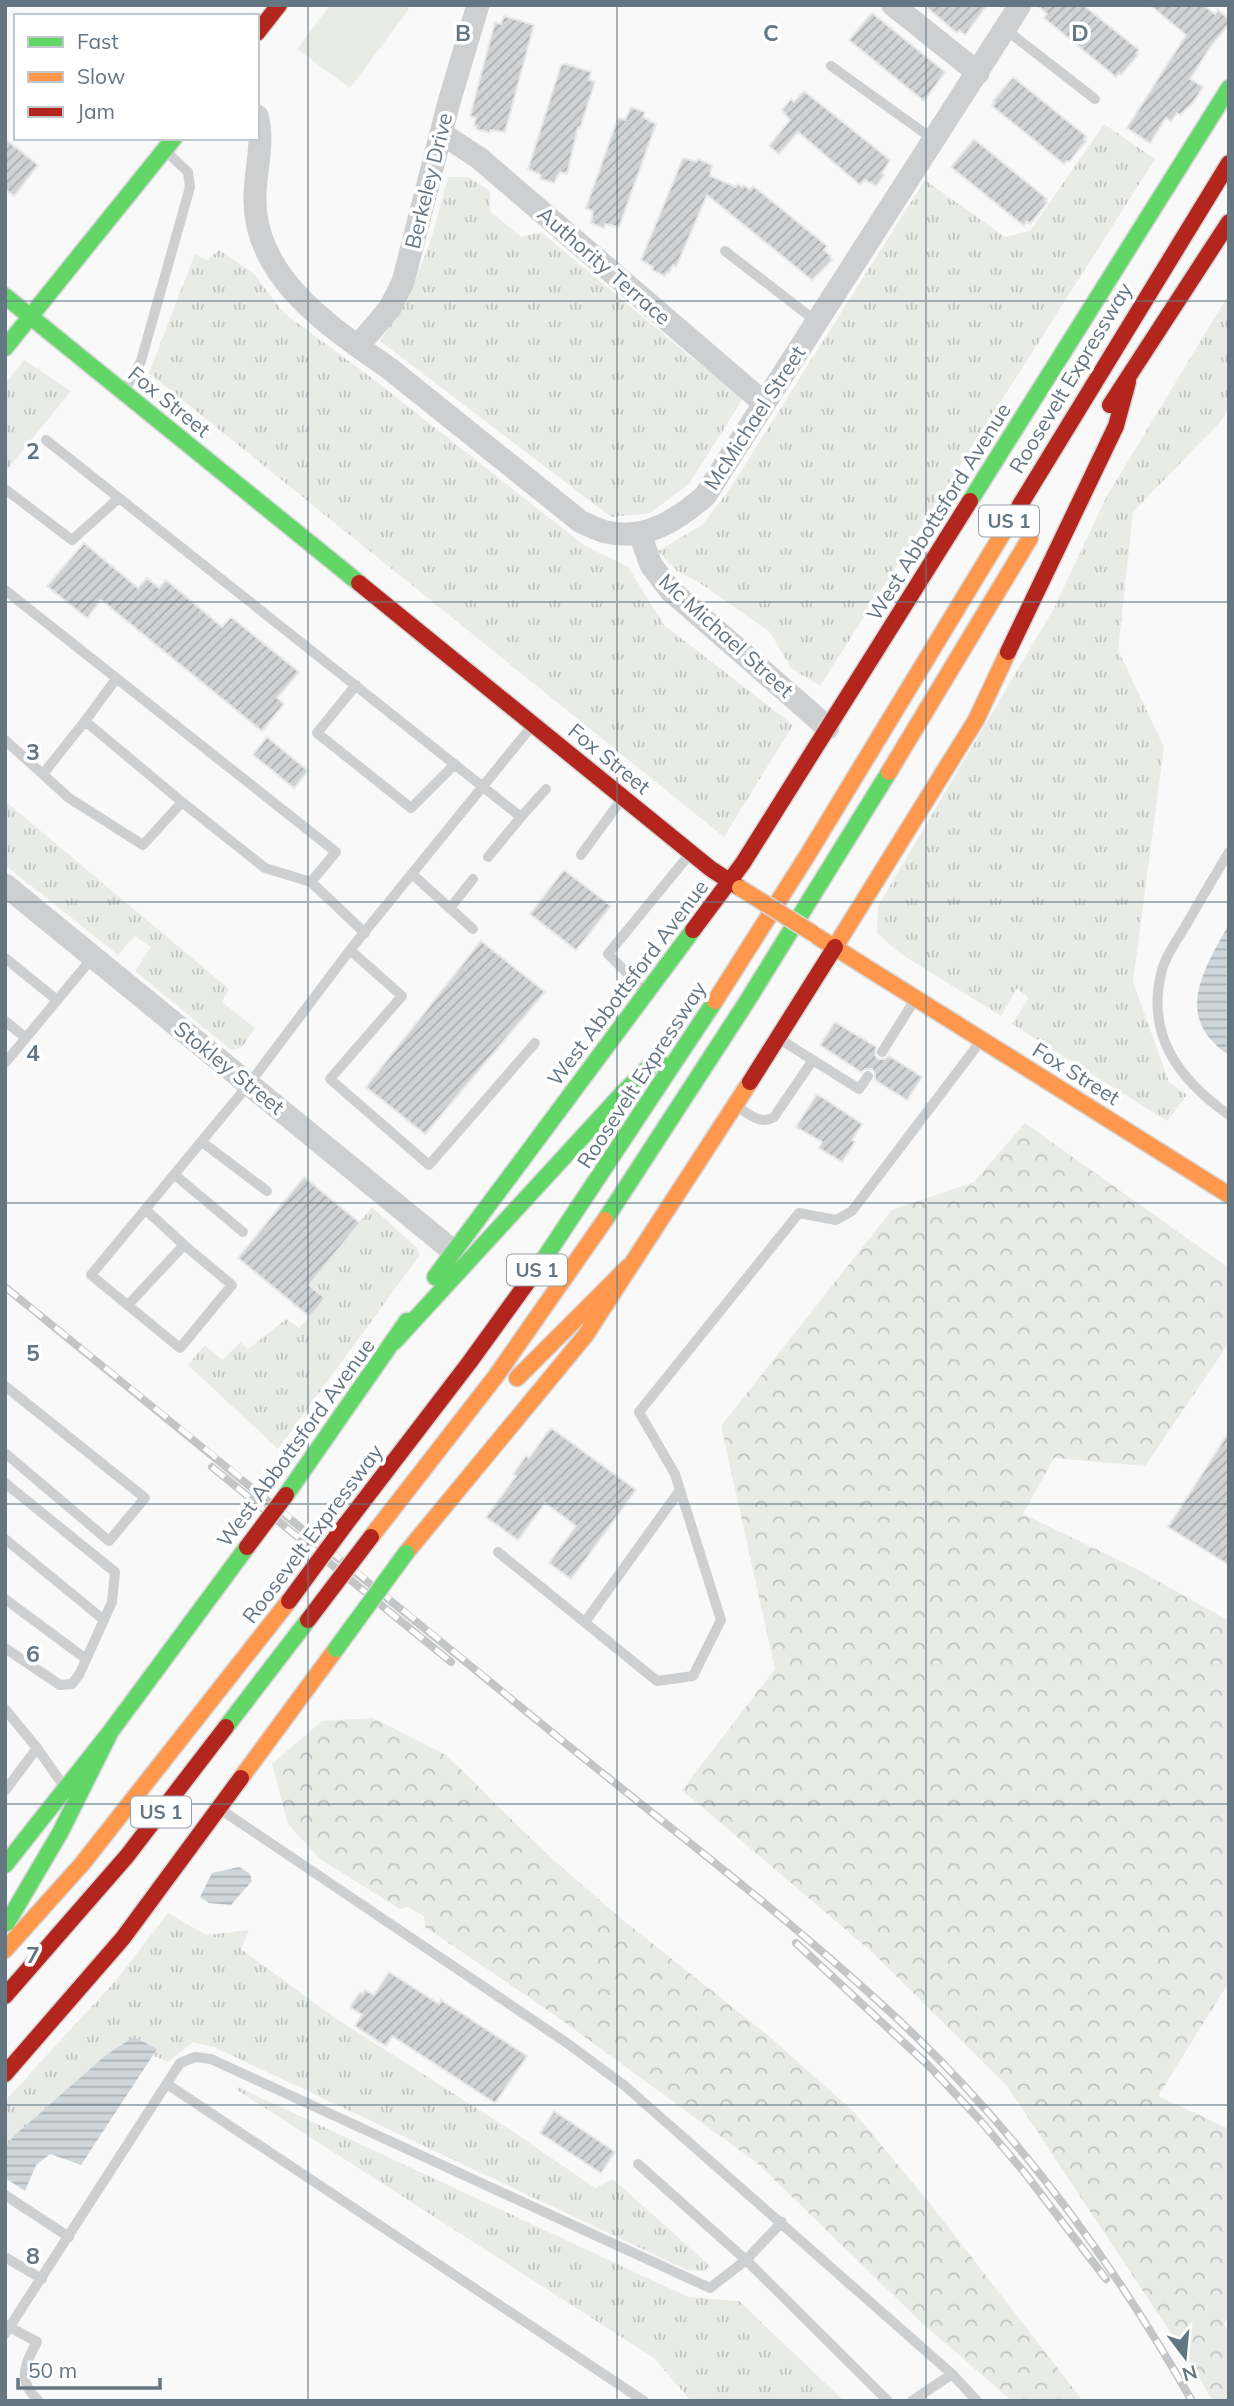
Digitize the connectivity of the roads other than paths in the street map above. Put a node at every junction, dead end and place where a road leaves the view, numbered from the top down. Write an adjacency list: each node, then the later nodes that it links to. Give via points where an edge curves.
1 (279, 5): 6 (main road)
2 (478, 5): 12 (street, Berkeley Drive)
3 (893, 5): 8 (street)
4 (1020, 5): 5 (street, McMichael Street)
5 (1005, 29): 8 (street, McMichael Street); 10 (lane)
6 (259, 30)
7 (831, 66): 13 (lane)
8 (978, 73): 13 (street, McMichael Street)
9 (1229, 88): 37 (main road, West Abbottsford Avenue)
10 (1095, 99)
11 (259, 130): 21 (street, McMichael Street, via 255,202 267,255 299,297)
12 (441, 133): 21 (street, Berkeley Drive, via 403,282 390,308); 25 (street, Authority Terrace, via 479,158)
13 (934, 140): 20 (street, McMichael Street)
14 (169, 144): 19 (main road); 24 (lane, via 188,172 190,187 141,361)
15 (1229, 163): 65 (main road, Roosevelt Expressway / US 1)
16 (1229, 222): 23 (main road)
17 (725, 251): 20 (lane)
18 (5, 296): 19 (main road, Fox Street)
19 (30, 317): 22 (main road); 24 (main road, Fox Street)
20 (817, 322): 25 (street, McMichael Street)
21 (358, 346): 31 (street, McMichael Street, via 581,522 606,532)
22 (5, 348)
23 (1131, 369): 26 (main road); 58 (main road, via 1116,426 976,720)
24 (123, 392): 36 (main road, Fox Street)
25 (764, 403): 31 (street, McMichael Street, via 705,496 677,519)
26 (1103, 416)
27 (46, 440): 29 (lane)
28 (5, 489): 29 (lane, via 72,540)
29 (119, 498): 34 (lane)
30 (1039, 523): 90 (main road, US 1, via 788,938 609,1215)
31 (640, 534): 37 (street, Mc Michael Street, via 651,565 670,590)
32 (5, 590): 33 (lane)
33 (117, 679): 35 (lane); 52 (lane, via 335,852)
34 (356, 685): 39 (lane); 39 (lane, via 317,733 411,808)
35 (85, 720): 40 (lane); 44 (lane)
36 (533, 724): 41 (lane); 43 (main road, Fox Street)
37 (828, 728): 53 (main road, West Abbottsford Avenue)
38 (5, 740): 40 (lane)
39 (455, 764): 41 (lane)
40 (43, 774): 44 (lane, via 69,798 143,845)
41 (484, 786): 45 (lane); 50 (lane)
42 (546, 789): 45 (lane)
43 (623, 797): 47 (main road, Fox Street); 48 (lane)
44 (182, 802): 52 (lane, via 264,867)
45 (521, 817): 49 (lane)
46 (1229, 852): 77 (lane, via 1163,968 1158,1011 1160,1032 1179,1070)
47 (691, 853): 53 (main road, Fox Street); 62 (lane, via 608,954)
48 (581, 855)
49 (488, 857)
50 (412, 874): 55 (lane); 57 (lane)
51 (472, 879): 55 (lane)
52 (311, 882): 57 (lane)
53 (735, 884): 58 (main road, Fox Street, bridge); 62 (main road, West Abbottsford Avenue)
54 (5, 885): 60 (street, Stokley Street)
55 (450, 908): 56 (lane)
56 (473, 929)
57 (365, 933): 59 (lane)
58 (835, 947): 63 (main road, Fox Street); 68 (main road)
59 (350, 950): 70 (lane, via 402,996 330,1079 429,1165); 75 (lane)
60 (93, 957): 64 (lane); 75 (street, Stokley Street)
61 (5, 958): 64 (lane)
62 (647, 993): 85 (main road, West Abbottsford Avenue)
63 (916, 998): 69 (main road, Fox Street); 71 (lane)
64 (57, 1000): 67 (lane)
65 (713, 1003): 88 (main road, via 621,1095); 109 (main road, Roosevelt Expressway / US 1, bridge, via 482,1348 82,1864)
66 (5, 1021): 67 (lane)
67 (26, 1038): 73 (lane)
68 (778, 1038): 72 (lane); 76 (main road)
69 (982, 1040): 81 (main road, Fox Street); 93 (lane, via 852,1211 836,1220 799,1213 639,1412)
70 (535, 1043)
71 (883, 1052)
72 (813, 1060): 74 (lane, via 859,1089); 76 (lane, via 774,1118 761,1121)
73 (5, 1063)
74 (868, 1076)
75 (248, 1084): 78 (lane); 85 (street, Stokley Street)
76 (735, 1106): 86 (main road)
77 (1229, 1115)
78 (202, 1142): 79 (lane); 80 (lane)
79 (175, 1175): 82 (lane); 83 (lane)
80 (267, 1191)
81 (1229, 1195)
82 (146, 1210): 84 (lane); 87 (lane, via 92,1275)
83 (243, 1232)
84 (184, 1245): 87 (lane); 87 (lane, via 232,1285 180,1348)
85 (453, 1251): 88 (main road, West Abbottsford Avenue)
86 (628, 1267): 90 (main road, via 515,1381); 106 (main road, bridge, via 584,1336 406,1553)
87 (128, 1305)
88 (394, 1342): 102 (main road, West Abbottsford Avenue, bridge)
89 (5, 1386): 91 (lane, via 145,1498 109,1541)
90 (465, 1417): 110 (main road, US 1, bridge, via 127,1856)
91 (5, 1453)
92 (5, 1483): 97 (lane, via 115,1572 113,1602)
93 (680, 1490): 98 (lane); 98 (lane, via 721,1620 693,1676 657,1681)
94 (5, 1539): 97 (lane)
95 (498, 1552): 98 (lane)
96 (5, 1599): 100 (lane)
97 (104, 1620): 100 (lane)
98 (585, 1622)
99 (5, 1648): 100 (lane, via 60,1685 72,1684)
100 (86, 1659)
101 (5, 1709): 103 (lane)
102 (111, 1731): 104 (main road, West Abbottsford Avenue); 108 (main road, via 60,1833)
103 (37, 1748): 104 (lane); 105 (lane)
104 (66, 1790): 107 (main road, West Abbottsford Avenue)
105 (5, 1791)
106 (219, 1809): 111 (main road, via 123,1938); 115 (lane, via 586,2057)
107 (5, 1865)
108 (5, 1925)
109 (5, 1950)
110 (5, 1996)
111 (5, 2074)
112 (167, 2084): 116 (lane); 118 (lane, via 180,2063 195,2057 211,2059 710,2288); 123 (lane)
113 (638, 2165): 118 (lane)
114 (5, 2194): 116 (lane)
115 (782, 2222): 118 (lane); 121 (lane)
116 (69, 2237): 119 (lane)
117 (5, 2256): 119 (lane)
118 (746, 2260): 124 (lane)
119 (42, 2279): 120 (lane)
120 (7, 2329): 122 (lane, via 37,2342 25,2364 24,2377)
121 (953, 2374): 125 (lane); 126 (lane)
122 (39, 2401)
123 (644, 2401)
124 (888, 2401)
125 (912, 2401)
126 (976, 2401)

